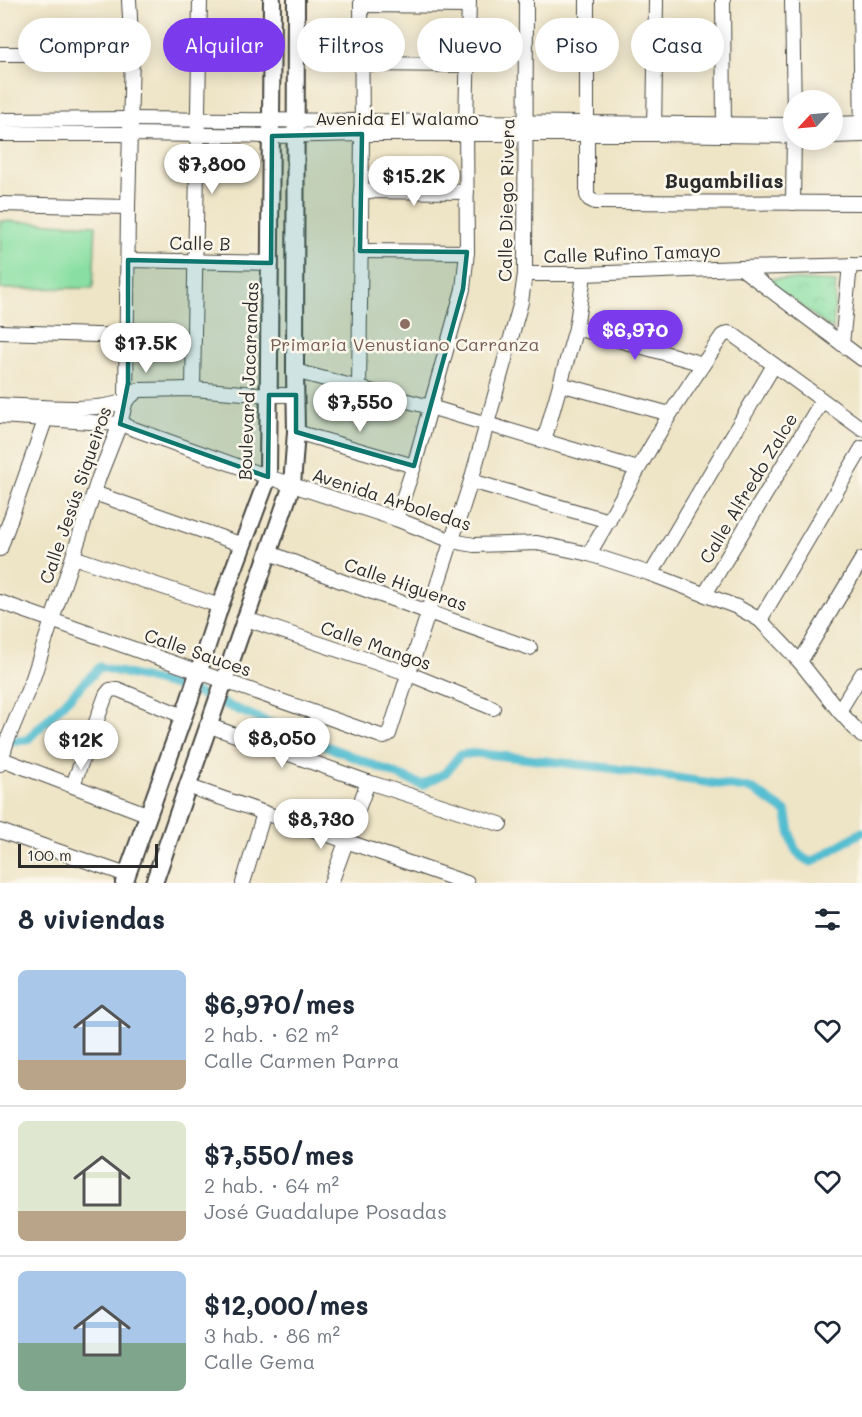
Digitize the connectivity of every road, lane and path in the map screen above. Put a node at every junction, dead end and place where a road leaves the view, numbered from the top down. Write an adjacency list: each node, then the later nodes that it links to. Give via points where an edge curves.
1 (129, 0): 13 (street, Calle Jesús Siqueiros)
2 (200, 0): 22 (street)
3 (272, 0): 28 (main road, Boulevard Jacarandas)
4 (296, 0): 26 (main road)
5 (526, 0): 30 (street, Calle Diego Rivera)
6 (587, 0): 31 (street)
7 (656, 0): 32 (street)
8 (723, 0): 33 (street)
9 (792, 0): 20 (street)
10 (860, 0): 19 (street)
11 (361, 3): 12 (street)
12 (468, 3)
13 (130, 18)
14 (0, 54): 15 (street)
15 (18, 54)
16 (131, 72): 23 (street, Calle Jesús Siqueiros)
17 (361, 72): 27 (street)
18 (468, 72): 29 (street)
19 (862, 76): 34 (street)
20 (794, 90)
21 (0, 120): 23 (street, Avenida El Walamo)
22 (198, 120): 23 (street, Avenida El Walamo); 28 (street, Avenida El Walamo); 38 (street)
23 (129, 126): 36 (street, Avenida El Walamo); 38 (street, Avenida El Walamo); 45 (street, Calle Jesús Siqueiros)
24 (783, 126): 33 (street, Avenida El Walamo)
25 (843, 126): 34 (street)
26 (295, 128): 27 (street, Avenida El Walamo); 28 (street, Avenida El Walamo); 62 (main road)
27 (362, 128): 29 (street, Avenida El Walamo); 40 (street)
28 (272, 129): 38 (street, Avenida El Walamo); 50 (main road, Boulevard Jacarandas)
29 (466, 129): 30 (street, Avenida El Walamo); 41 (street)
30 (525, 129): 31 (street, Avenida El Walamo); 53 (street, Calle Diego Rivera)
31 (587, 129): 32 (street, Avenida El Walamo); 42 (street, via 587,195 594,202)
32 (655, 129): 33 (street, Avenida El Walamo)
33 (724, 129): 37 (street, Avenida El Walamo)
34 (862, 129): 35 (street)
35 (843, 133)
36 (0, 134)
37 (783, 134)
38 (198, 135): 49 (street)
39 (793, 150): 42 (street)
40 (361, 191): 41 (street); 46 (street)
41 (467, 192): 47 (street)
42 (793, 203): 43 (street)
43 (862, 203)
44 (0, 204): 45 (street)
45 (128, 207): 48 (street, Calle Jesús Siqueiros)
46 (360, 251): 47 (street); 64 (street)
47 (467, 252): 71 (street, via 463,289)
48 (128, 260): 49 (street, Calle B); 57 (street, Calle Jesús Siqueiros)
49 (194, 261): 50 (street, Calle B); 65 (street)
50 (271, 263): 66 (main road, Boulevard Jacarandas)
51 (856, 265): 52 (street, Calle Rufino Tamayo); 58 (street)
52 (741, 268): 54 (street, Calle Rufino Tamayo); 58 (street, Calle Rufino Tamayo)
53 (525, 274): 54 (street, Calle Rufino Tamayo); 75 (street, Calle Diego Rivera, via 521,302)
54 (583, 274): 55 (street)
55 (576, 328): 60 (street); 63 (street)
56 (0, 332): 57 (street)
57 (128, 336): 68 (street, Calle Jesús Siqueiros)
58 (842, 344): 59 (street, Calle Rufino Tamayo)
59 (862, 359)
60 (703, 364): 61 (street, via 728,333); 73 (street)
61 (774, 365): 69 (street); 96 (street)
62 (295, 371): 64 (street); 67 (main road)
63 (560, 384): 73 (street); 79 (street)
64 (359, 389): 71 (street)
65 (193, 390): 66 (street); 68 (street, via 139,390)
66 (269, 395): 67 (street); 83 (main road, Boulevard Jacarandas)
67 (296, 395): 78 (main road)
68 (126, 400): 72 (street); 76 (street, Calle Jesús Siqueiros)
69 (822, 401): 77 (street); 97 (street, Calle Alfredo Zalce)
70 (0, 405): 72 (street)
71 (430, 407): 75 (street); 81 (street)
72 (48, 413): 74 (street, Avenida Arboledas); 76 (street, Avenida Arboledas); 91 (street)
73 (670, 414): 82 (street)
74 (0, 416)
75 (486, 423): 79 (street); 84 (street, Calle Diego Rivera)
76 (120, 424): 83 (street, Avenida Arboledas); 86 (street, Calle Jesús Siqueiros)
77 (862, 429)
78 (296, 432): 81 (street); 85 (main road)
79 (544, 441): 82 (street)
80 (862, 448): 103 (street)
81 (414, 466): 87 (street)
82 (638, 469): 88 (street)
83 (268, 477): 85 (street, Avenida Arboledas); 90 (main road, Boulevard Jacarandas)
84 (471, 481): 88 (street); 89 (street, Calle Diego Rivera)
85 (292, 485): 87 (street, Avenida Arboledas); 92 (main road)
86 (94, 493): 90 (street); 94 (street, Calle Jesús Siqueiros)
87 (396, 519): 89 (street, Avenida Arboledas)
88 (609, 521): 93 (street)
89 (452, 540): 93 (street, Avenida Arboledas, via 474,545 537,543); 100 (street, Calle Diego Rivera)
90 (243, 545): 99 (main road, Boulevard Jacarandas)
91 (0, 549)
92 (270, 553): 100 (street, Calle Higueras); 101 (main road)
93 (589, 554): 96 (street, Avenida Arboledas)
94 (73, 557): 99 (street); 102 (street, Calle Jesús Siqueiros)
95 (862, 559): 105 (street)
96 (651, 574): 97 (street, Avenida Arboledas)
97 (705, 594): 103 (street, Avenida Arboledas)
98 (0, 602): 102 (street, Calle Sauces)
99 (220, 606): 108 (main road, Boulevard Jacarandas)
100 (428, 611): 104 (street, Calle Higueras); 106 (street, Calle Diego Rivera)
101 (246, 619): 106 (street, Calle Mangos); 109 (main road)
102 (53, 620): 108 (street, Calle Sauces); 115 (street, Calle Jesús Siqueiros)
103 (760, 620): 105 (street, Avenida Arboledas)
104 (530, 648)
105 (800, 662): 111 (street, Avenida Arboledas)
106 (407, 673): 110 (street, Calle Mangos); 114 (street, Calle Diego Rivera, via 389,734)
107 (862, 674): 111 (street)
108 (191, 693): 109 (street, Calle Sauces); 117 (street, via 110,690); 120 (main road, Boulevard Jacarandas)
109 (219, 694): 112 (main road); 114 (street, Calle Sauces)
110 (493, 708)
111 (839, 711): 113 (street, Avenida Arboledas)
112 (207, 725): 116 (street); 118 (main road)
113 (862, 736)
114 (384, 737)
115 (4, 747): 117 (street)
116 (368, 782): 121 (street); 123 (street)
117 (73, 785): 120 (street)
118 (187, 786): 119 (street); 125 (main road)
119 (264, 813): 123 (street); 126 (street)
120 (149, 814): 124 (main road, Boulevard Jacarandas)
121 (500, 824)
122 (0, 831): 124 (street)
123 (346, 841): 127 (street); 128 (street)
124 (126, 879)
125 (154, 883)
126 (243, 883)
127 (331, 883)
128 (467, 883)

